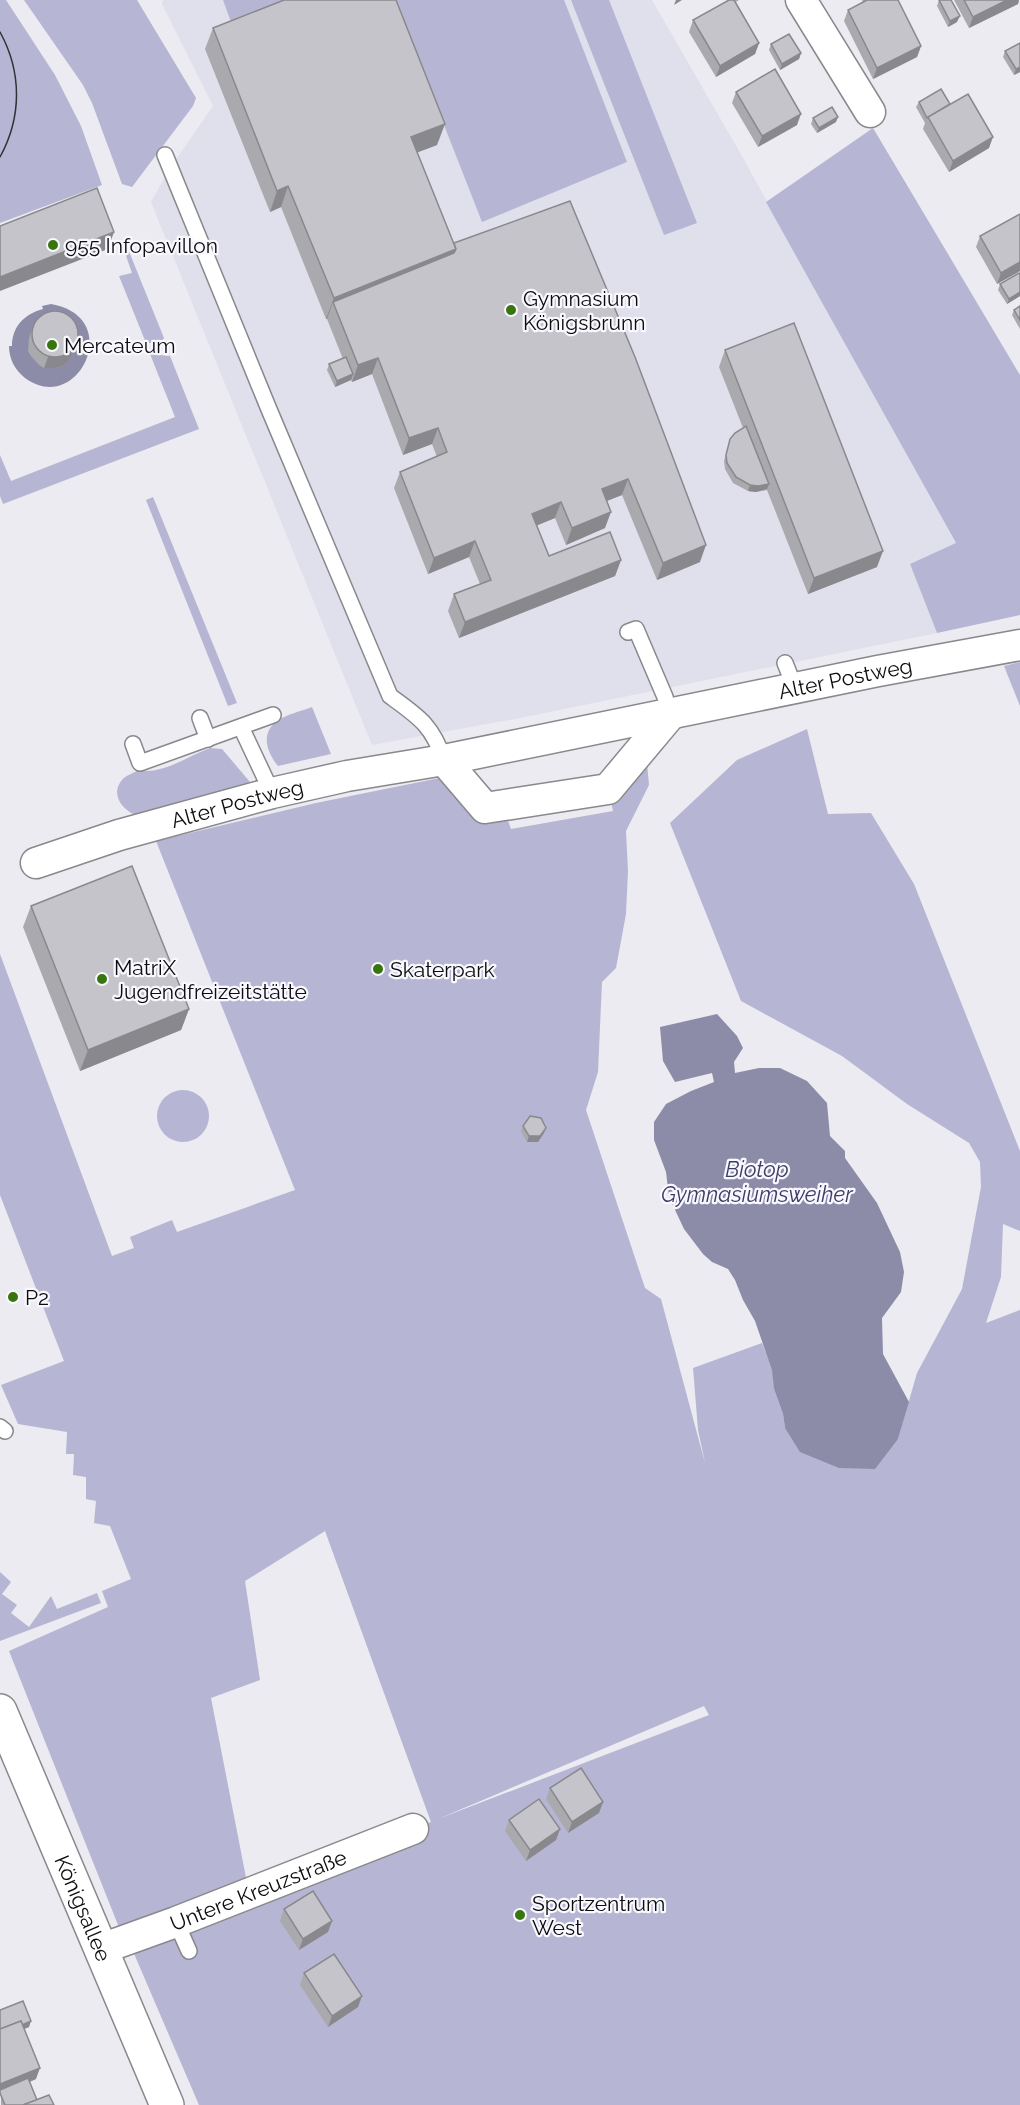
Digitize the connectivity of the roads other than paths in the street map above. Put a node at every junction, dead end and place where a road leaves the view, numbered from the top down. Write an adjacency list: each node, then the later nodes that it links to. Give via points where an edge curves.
1 (806, 2): 2 (street)
2 (870, 112)
3 (165, 155): 12 (lane, via 390,696 423,720 437,740)
4 (628, 632): 6 (lane, via 636,629)
5 (1020, 645): 6 (street, Alter Postweg, via 790,676)
6 (670, 715): 12 (street, Alter Postweg); 12 (street, via 608,789 485,807)
7 (273, 716): 9 (lane)
8 (200, 718): 10 (lane)
9 (241, 727): 10 (lane); 13 (lane)
10 (208, 739): 11 (lane, via 140,763)
11 (133, 744)
12 (444, 760): 13 (street, Alter Postweg)
13 (272, 793): 14 (street, Alter Postweg, via 119,835)
14 (36, 863)
15 (0, 1711): 18 (street, Königsallee)
16 (413, 1829): 17 (street, Untere Kreuzstraße)
17 (176, 1922): 18 (street, Untere Kreuzstraße); 19 (lane)
18 (101, 1949): 20 (street, Königsallee)
19 (189, 1951)
20 (167, 2105)

